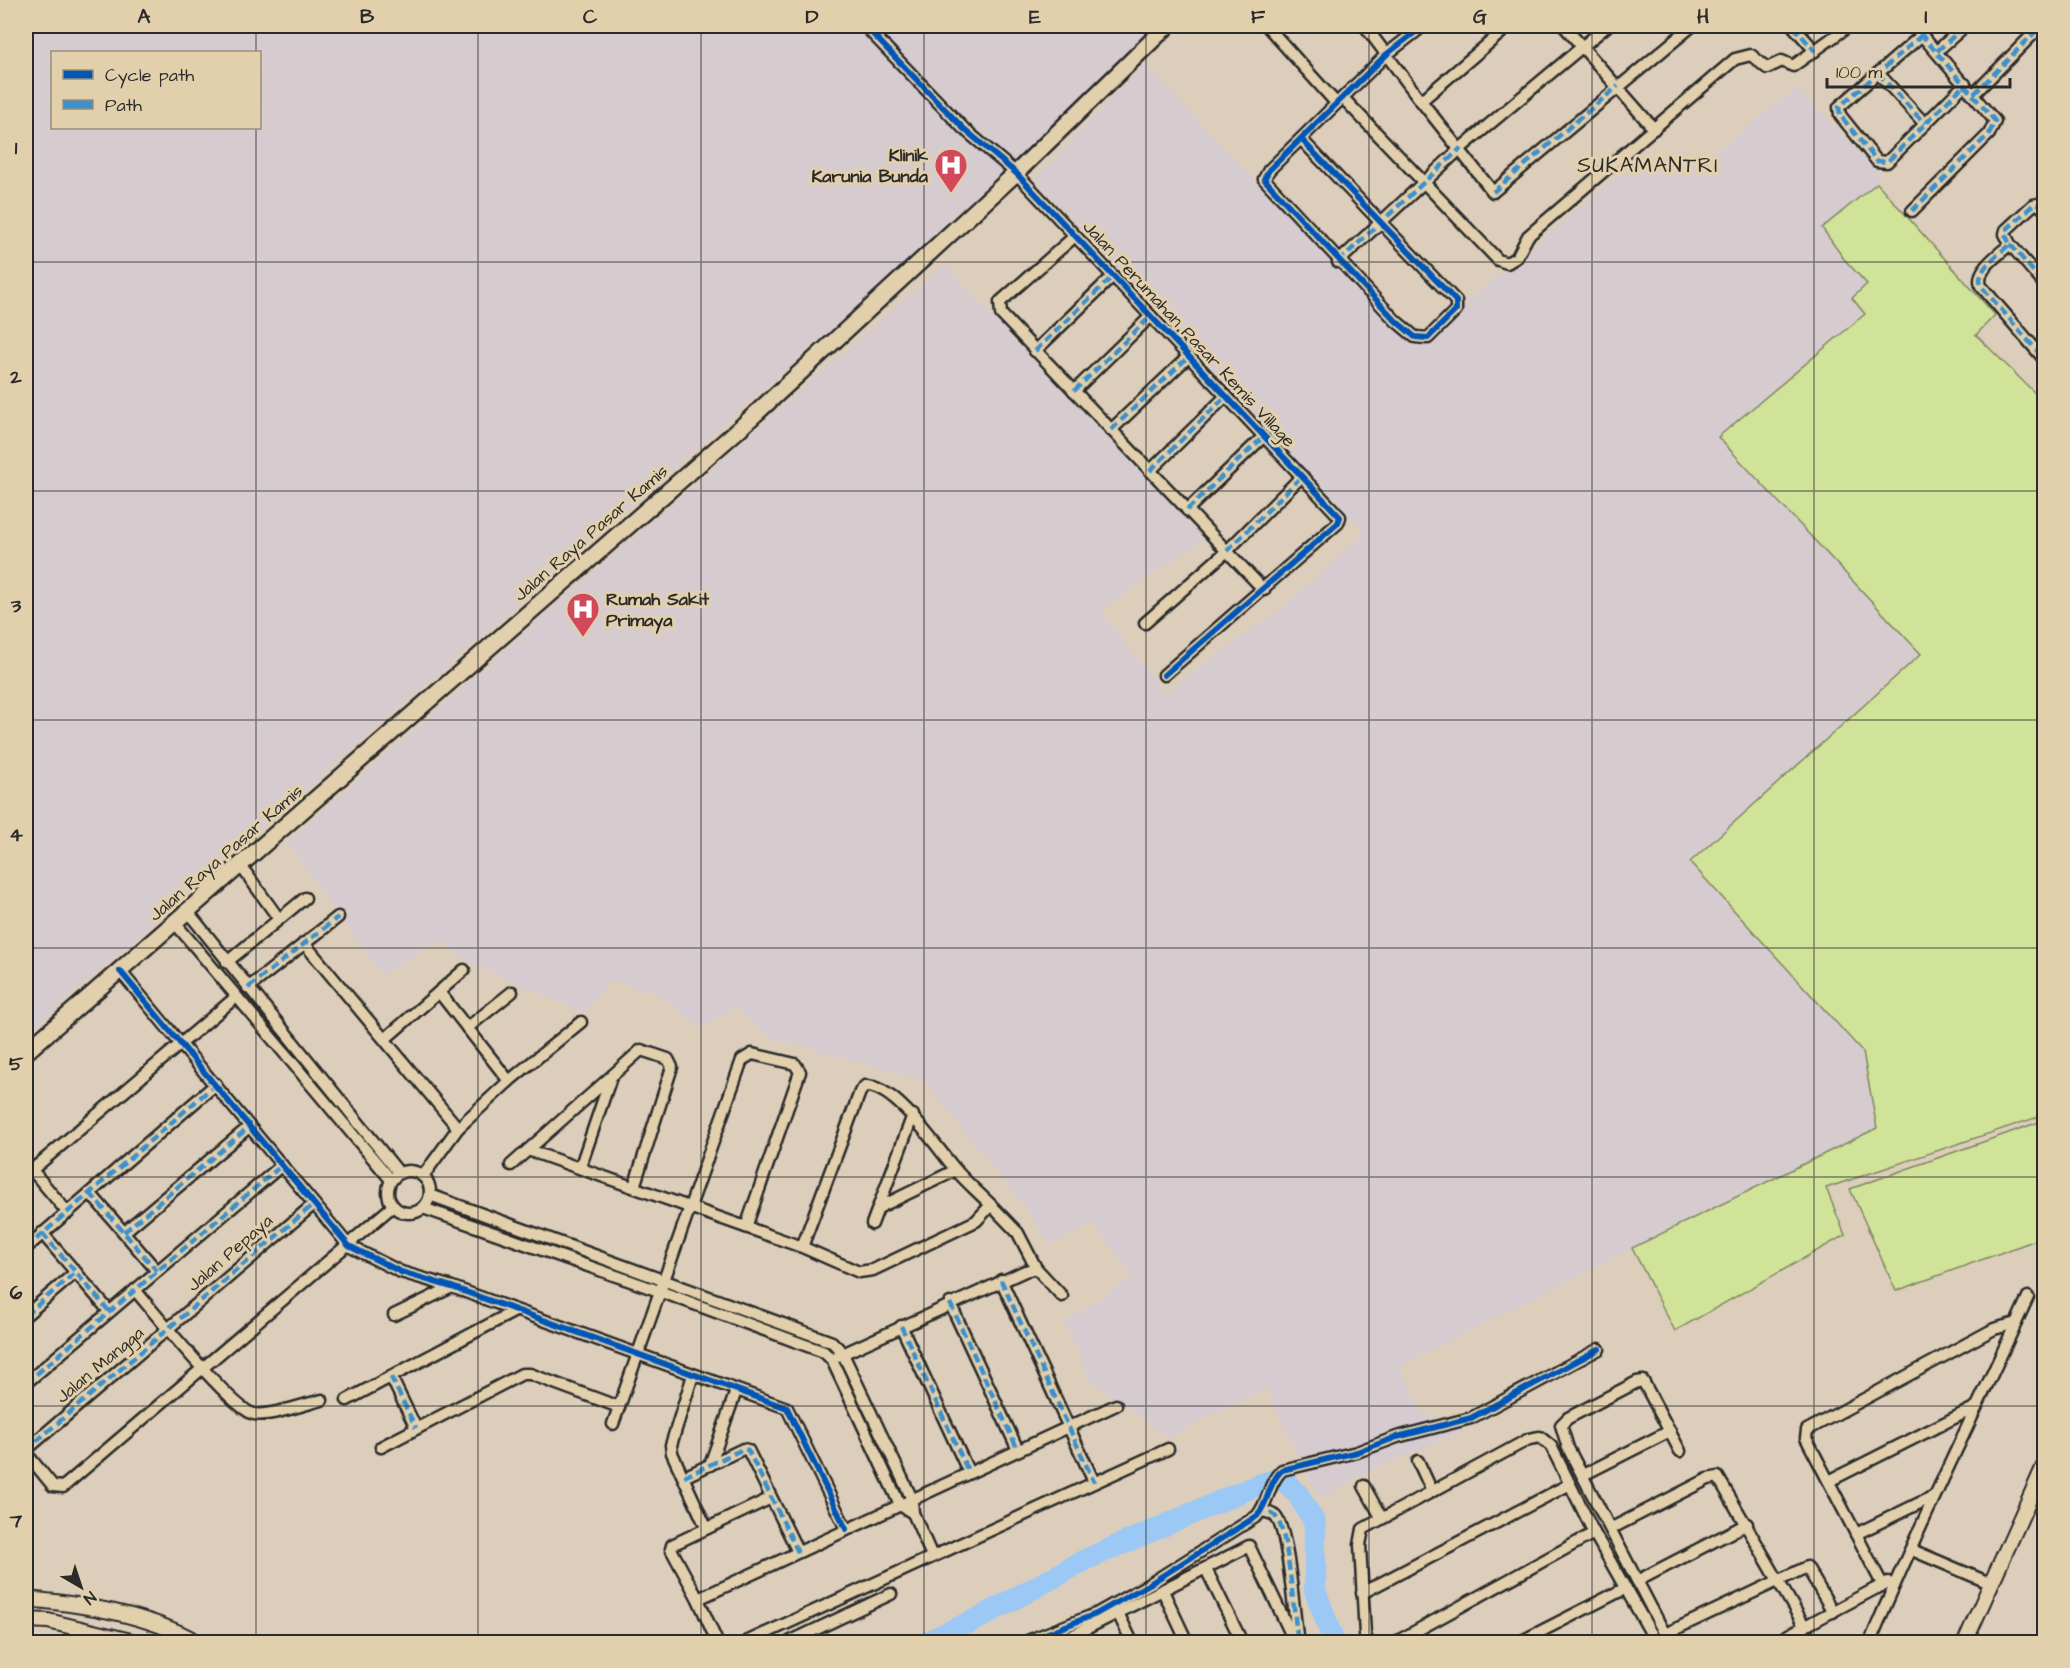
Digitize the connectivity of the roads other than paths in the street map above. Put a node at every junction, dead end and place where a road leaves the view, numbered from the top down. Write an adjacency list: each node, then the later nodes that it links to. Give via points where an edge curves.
1 (865, 26): 32 (street, Jalan Perumahan Pasar Kemis Village, via 963,128)
2 (1167, 26): 32 (main road, Jalan Raya Pasar Kamis)
3 (1267, 26): 26 (street)
4 (1365, 26): 21 (street)
5 (1423, 26): 21 (street)
6 (1509, 26): 27 (street)
7 (1564, 26): 18 (street)
8 (1606, 26): 18 (street)
9 (1692, 26): 24 (street)
10 (1792, 26): 19 (street)
11 (1849, 26): 19 (street)
12 (1914, 26): 17 (street)
13 (1944, 26): 16 (street)
14 (1965, 26): 16 (street)
15 (2041, 26): 25 (street)
16 (1956, 34): 20 (street)
17 (1922, 35): 20 (street); 22 (street)
18 (1583, 46): 24 (street); 31 (street)
19 (1815, 51): 29 (street, via 1793,66 1782,61 1767,68 1750,55 1735,59)
20 (1937, 51): 23 (street)
21 (1387, 54): 26 (street); 27 (street)
22 (1878, 73): 28 (street); 28 (street, via 1839,111 1877,161 1887,162)
23 (1965, 84): 25 (street); 28 (street)
24 (1618, 86): 29 (street); 31 (street, via 1493,192)
25 (1974, 94): 35 (street, via 1994,117 1994,126)
26 (1340, 100): 30 (street); 33 (street)
27 (1421, 101): 31 (street)
28 (1925, 124)
29 (1654, 129): 33 (street, via 1528,236 1517,257 1507,263 1498,260)
30 (1301, 139): 36 (street); 39 (street, via 1264,179)
31 (1461, 148): 33 (street)
32 (1016, 173): 37 (street, Jalan Perumahan Pasar Kemis Village); 57 (main road, Jalan Raya Pasar Kamis, via 738,430)
33 (1424, 184): 36 (street)
34 (2044, 209): 38 (street, via 2033,205 2006,230)
35 (1912, 211)
36 (1382, 222): 39 (street); 39 (street, via 1456,301 1456,310 1428,338 1408,332)
37 (1075, 236): 40 (street, Jalan Perumahan Pasar Kemis Village); 43 (street, via 1000,302 999,310)
38 (2010, 244): 41 (street); 45 (street, via 1978,279)
39 (1338, 262)
40 (1113, 276): 42 (street, Jalan Perumahan Pasar Kemis Village); 43 (street)
41 (2044, 284)
42 (1151, 316): 44 (street, Jalan Perumahan Pasar Kemis Village); 46 (street)
43 (1035, 351): 46 (street)
44 (1189, 356): 47 (street, Jalan Perumahan Pasar Kemis Village); 48 (street)
45 (2044, 359)
46 (1074, 391): 48 (street)
47 (1226, 396): 49 (street, Jalan Perumahan Pasar Kemis Village); 50 (street)
48 (1112, 430): 50 (street)
49 (1264, 436): 51 (street, Jalan Perumahan Pasar Kemis Village); 52 (street)
50 (1150, 471): 52 (street)
51 (1302, 476): 53 (street); 54 (street, Jalan Perumahan Pasar Kemis Village, via 1340,517)
52 (1187, 510): 53 (street)
53 (1227, 551): 54 (street); 55 (street)
54 (1264, 590): 56 (street)
55 (1145, 623)
56 (1164, 675)
57 (242, 866): 59 (main road, Jalan Raya Pasar Kamis); 61 (street)
58 (305, 898): 61 (street)
59 (188, 912): 62 (main road, Jalan Raya Pasar Kamis); 64 (street)
60 (338, 917): 63 (street)
61 (279, 919): 64 (street)
62 (175, 923): 65 (main road, Jalan Raya Pasar Kamis); 67 (street)
63 (304, 943): 68 (street); 74 (street)
64 (231, 966): 67 (street); 68 (street)
65 (120, 970): 75 (street); 76 (main road, Jalan Raya Pasar Kamis)
66 (464, 970): 69 (street)
67 (222, 980): 71 (street)
68 (248, 988): 90 (street)
69 (439, 992): 73 (street); 74 (street)
70 (512, 992): 73 (street)
71 (236, 997): 75 (street); 90 (street)
72 (581, 1022): 78 (street)
73 (467, 1028): 78 (street)
74 (385, 1039): 82 (street)
75 (182, 1043): 79 (street); 87 (street)
76 (26, 1052)
77 (610, 1078): 83 (street); 86 (street); 91 (street, via 639,1050 668,1059 672,1064)
78 (509, 1081): 82 (street)
79 (216, 1084): 81 (street); 92 (street)
80 (913, 1115): 88 (street); 99 (street); 106 (street, via 878,1088 865,1086)
81 (249, 1127): 84 (street); 103 (street)
82 (458, 1128): 89 (street)
83 (528, 1150): 85 (street); 86 (street)
84 (282, 1165): 94 (street); 109 (street)
85 (511, 1165)
86 (580, 1168): 91 (street)
87 (28, 1170): 100 (street)
88 (956, 1170): 95 (street); 99 (street)
89 (423, 1176): 90 (street, via 412,1171); 93 (street)
90 (395, 1177): 96 (street, via 388,1194)
91 (634, 1187): 98 (street)
92 (90, 1193): 100 (street); 103 (street)
93 (430, 1196): 97 (street); 112 (street)
94 (314, 1204): 105 (street); 124 (street, Jalan Pepaya)
95 (990, 1205): 106 (street, via 976,1221 865,1273); 108 (street, via 1018,1233)
96 (393, 1206): 97 (street, via 407,1213); 105 (street)
97 (423, 1208): 112 (street)
98 (688, 1208): 102 (street); 102 (street, via 742,1060 752,1054 795,1064 800,1072); 112 (street)
99 (878, 1208): 101 (street)
100 (68, 1213): 104 (street)
101 (872, 1224)
102 (746, 1227): 106 (street)
103 (124, 1232): 109 (street)
104 (42, 1233): 107 (street); 110 (street)
105 (349, 1246): 113 (street, via 401,1272); 129 (street)
106 (802, 1247)
107 (26, 1248)
108 (1036, 1268): 111 (street); 115 (street)
109 (157, 1271): 114 (street)
110 (76, 1272): 118 (street); 120 (street)
111 (1001, 1280): 117 (street); 140 (street)
112 (661, 1285): 126 (street, via 832,1342); 127 (street); 128 (street, via 825,1352)
113 (452, 1287): 119 (street); 121 (street)
114 (135, 1290): 118 (street); 124 (street)
115 (1062, 1296)
116 (2028, 1298): 122 (street)
117 (950, 1303): 123 (street); 145 (street)
118 (110, 1311): 132 (street)
119 (515, 1311): 127 (street); 131 (street)
120 (26, 1315)
121 (394, 1315)
122 (2016, 1323): 138 (street); 154 (street, via 1994,1329 1810,1426 1806,1438)
123 (901, 1326): 126 (street); 151 (street)
124 (168, 1328): 129 (street); 147 (street, Jalan Mangga)
125 (1599, 1349): 163 (street, via 1471,1418 1357,1452 1292,1466 1275,1476)
126 (842, 1352): 128 (street); 161 (street)
127 (639, 1355): 130 (street); 137 (street)
128 (832, 1360): 162 (street)
129 (204, 1369): 134 (street, via 246,1412 256,1415); 147 (street, via 63,1487 53,1486)
130 (693, 1375): 133 (street); 153 (street, via 671,1445)
131 (390, 1377): 135 (street); 141 (street)
132 (26, 1383)
133 (736, 1391): 149 (street); 169 (street, via 787,1408)
134 (322, 1400)
135 (347, 1400)
136 (1116, 1405): 140 (street)
137 (620, 1407): 139 (street); 141 (street, via 522,1374)
138 (1976, 1407): 154 (street); 159 (street)
139 (613, 1424)
140 (1069, 1427): 145 (street); 155 (street)
141 (416, 1428): 143 (street)
142 (1670, 1431): 146 (street); 152 (street); 152 (street, via 1646,1385 1637,1382 1561,1425 1562,1435)
143 (381, 1447)
144 (1168, 1449): 155 (street)
145 (1018, 1450): 151 (street)
146 (1680, 1451)
147 (26, 1452)
148 (1418, 1461): 158 (street)
149 (711, 1465): 153 (street); 160 (street, via 748,1450)
150 (2044, 1466): 180 (street)
151 (969, 1473): 161 (street)
152 (1583, 1475): 168 (street)
153 (684, 1477): 167 (street)
154 (1829, 1481): 171 (street)
155 (1094, 1482): 174 (street)
156 (1570, 1484): 158 (street, via 1551,1446 1535,1437); 170 (street); 183 (street)
157 (1364, 1486): 165 (street)
158 (1432, 1491): 165 (street)
159 (1934, 1496): 171 (street); 172 (street)
160 (771, 1498): 167 (street); 173 (street)
161 (912, 1499): 162 (street); 164 (street)
162 (900, 1505): 164 (street); 169 (street)
163 (1262, 1511): 199 (street, via 1124,1599); 204 (street, via 1274,1515 1286,1544)
164 (913, 1513): 174 (street)
165 (1382, 1517): 183 (street, via 1360,1535)
166 (1747, 1524): 168 (street, via 1718,1477); 176 (street); 178 (street)
167 (706, 1527): 186 (street, via 674,1542 671,1549)
168 (1612, 1528): 178 (street)
169 (846, 1529): 173 (street)
170 (1594, 1533): 181 (street); 206 (street)
171 (1856, 1534): 179 (street)
172 (1912, 1550): 177 (street); 180 (street)
173 (798, 1552): 186 (street)
174 (932, 1556): 197 (street)
175 (1206, 1569): 182 (street); 191 (street, via 1249,1546); 203 (street)
176 (1779, 1578): 187 (street, via 1807,1567); 190 (street); 192 (street)
177 (1896, 1579): 179 (street); 210 (street)
178 (1639, 1580): 192 (street)
179 (1882, 1584): 187 (street)
180 (1992, 1584): 211 (street)
181 (1626, 1588): 207 (street); 208 (street)
182 (1163, 1591): 188 (street); 202 (street)
183 (1362, 1593): 205 (street)
184 (891, 1594): 198 (street)
185 (26, 1599): 195 (street, via 124,1615)
186 (698, 1599): 196 (street)
187 (1833, 1612): 190 (street)
188 (1118, 1613): 193 (street); 201 (street)
189 (26, 1620): 194 (street, via 48,1621)
190 (1805, 1627): 209 (street)
191 (1290, 1632)
192 (1667, 1638)
193 (1075, 1639): 200 (street)
194 (135, 1642)
195 (197, 1642)
196 (717, 1642)
197 (746, 1642)
198 (789, 1642)
199 (1025, 1642)
200 (1060, 1642)
201 (1132, 1642)
202 (1187, 1642)
203 (1242, 1642)
204 (1298, 1642)
205 (1368, 1642)
206 (1396, 1642)
207 (1520, 1642)
208 (1655, 1642)
209 (1775, 1642)
210 (1870, 1642)
211 (1965, 1642)

